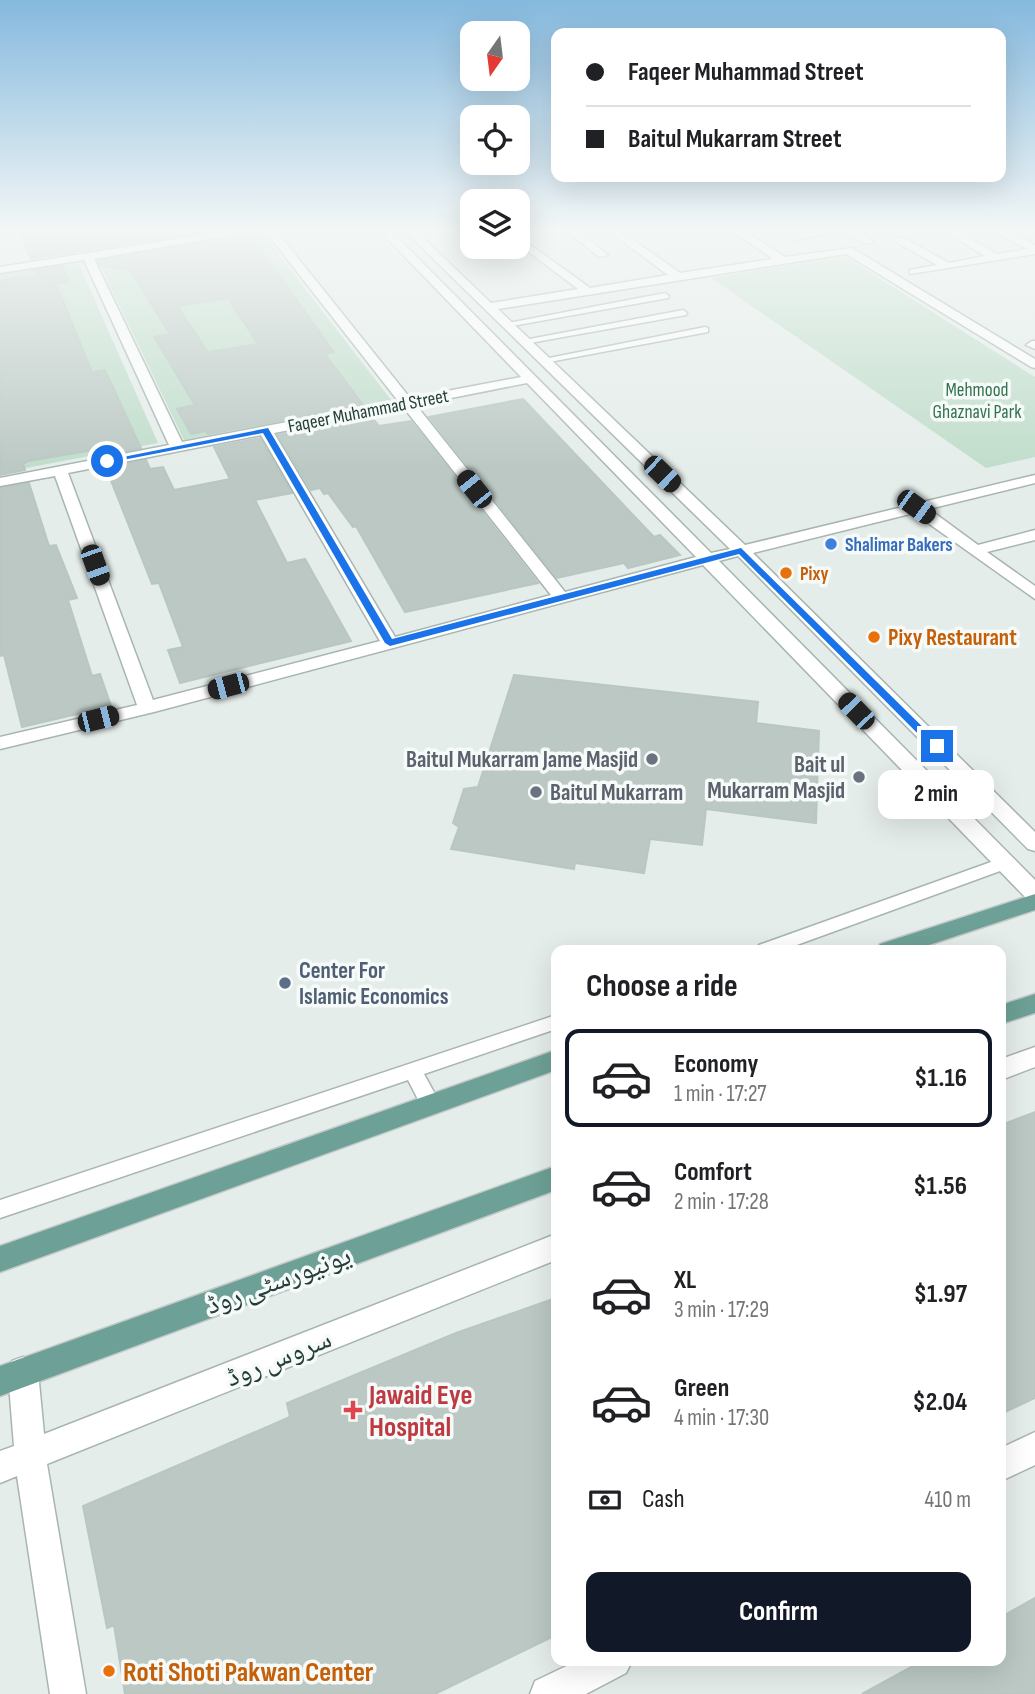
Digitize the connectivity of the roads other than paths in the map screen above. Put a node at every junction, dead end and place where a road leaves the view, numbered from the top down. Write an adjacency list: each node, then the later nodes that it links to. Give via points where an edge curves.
1 (113, 311): 16 (street)
2 (332, 311): 14 (street)
3 (463, 311): 13 (street)
4 (493, 311): 8 (street)
5 (580, 311): 8 (lane)
6 (948, 311): 12 (street)
7 (683, 313): 10 (lane)
8 (507, 324): 10 (street)
9 (705, 330): 11 (lane)
10 (524, 341): 11 (street)
11 (544, 360): 23 (street)
12 (1035, 364)
13 (530, 379): 14 (street, Faqeer Muhammad Street); 24 (street)
14 (404, 403): 15 (street, Faqeer Muhammad Street); 26 (street)
15 (265, 430): 16 (street, Faqeer Muhammad Street); 27 (street)
16 (177, 447): 17 (street, Faqeer Muhammad Street)
17 (60, 470): 19 (street, Faqeer Muhammad Street); 28 (street)
18 (1035, 479): 20 (street)
19 (0, 482)
20 (916, 507): 22 (street); 23 (street)
21 (1035, 535): 22 (street)
22 (975, 550): 25 (street)
23 (741, 551): 24 (street); 30 (street)
24 (707, 559): 26 (street); 31 (street)
25 (1035, 594)
26 (561, 597): 27 (street)
27 (390, 643): 28 (street)
28 (147, 708): 29 (street)
29 (0, 743)
30 (1035, 844)
31 (1005, 863): 32 (street); 34 (lane)
32 (1035, 893)
33 (1035, 902): 35 (main road)
34 (779, 945)
35 (903, 945)
36 (1035, 1003): 37 (main road)
37 (1006, 1013)
38 (551, 1025): 42 (lane)
39 (1035, 1056): 41 (street)
40 (551, 1062): 43 (main road)
41 (1006, 1068)
42 (413, 1071): 43 (lane); 45 (lane)
43 (430, 1105): 47 (main road)
44 (551, 1180): 48 (main road, یونیورسٹی روڈ)
45 (0, 1209)
46 (551, 1249): 50 (street, سروس روڈ)
47 (0, 1259)
48 (12, 1377): 50 (street)
49 (1035, 1448): 51 (street)
50 (15, 1461): 53 (street, via 46,1573)
51 (1006, 1462)
52 (604, 1666): 54 (street)
53 (68, 1694)
54 (548, 1694)

